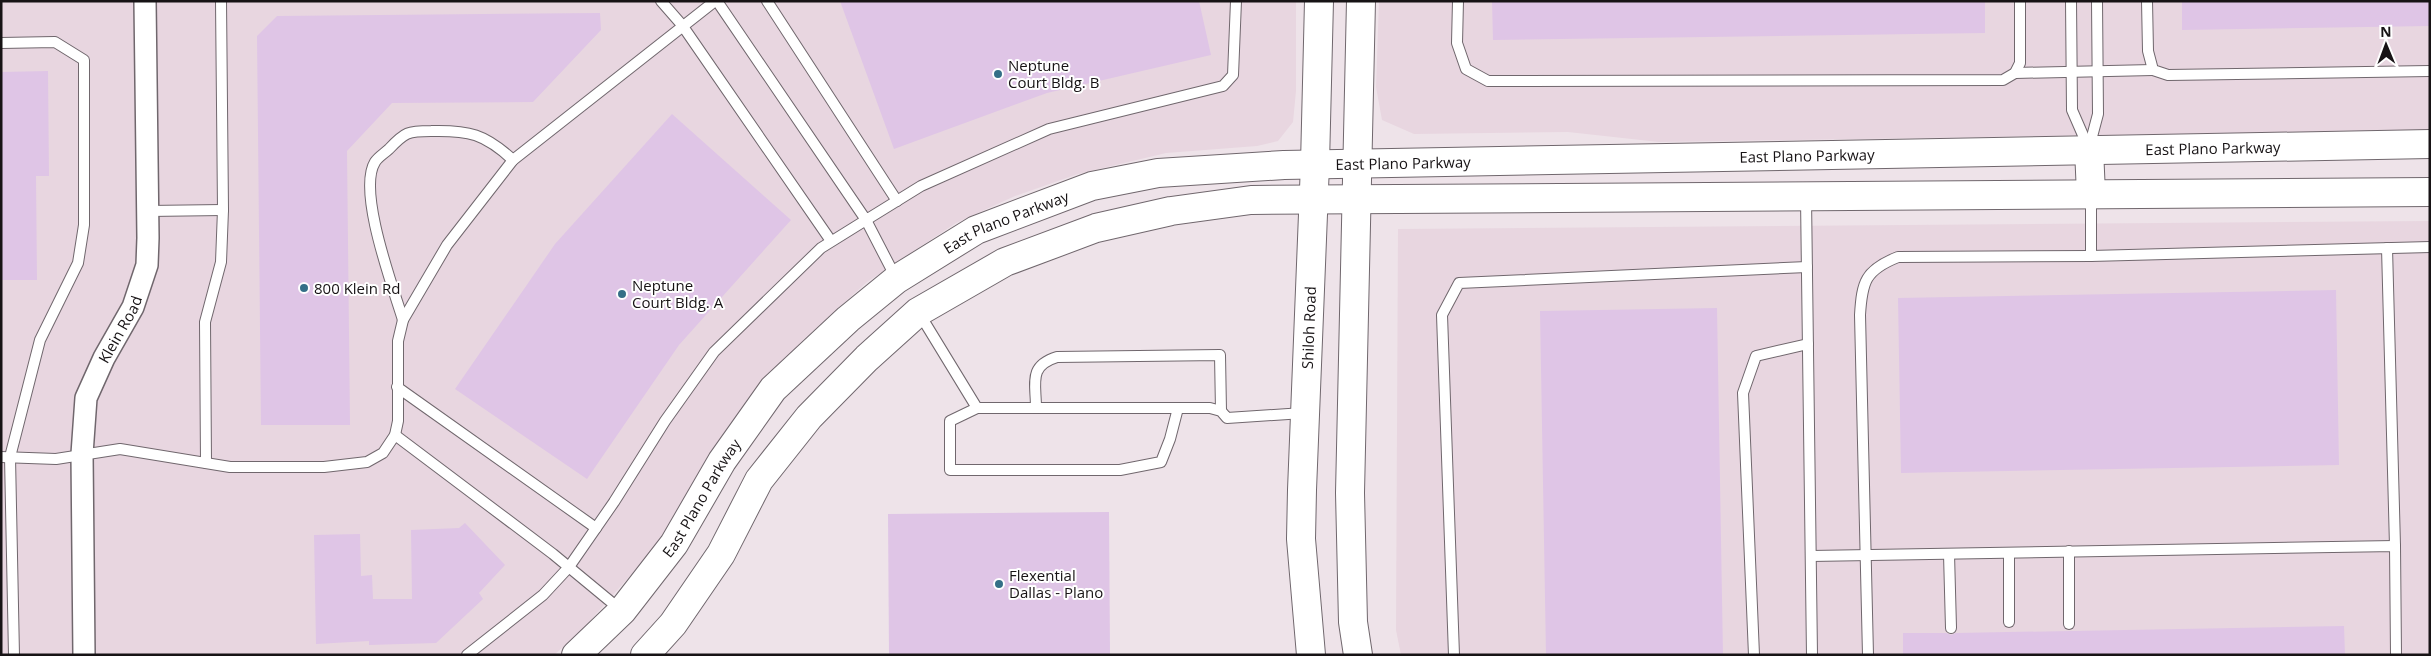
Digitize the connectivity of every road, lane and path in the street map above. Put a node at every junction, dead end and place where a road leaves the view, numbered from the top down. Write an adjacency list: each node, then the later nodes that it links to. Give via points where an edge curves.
1 (145, 1): 34 (street, Klein Road)
2 (221, 1): 33 (lane)
3 (661, 1): 14 (lane)
4 (716, 1): 14 (lane); 35 (lane)
5 (767, 1): 30 (lane)
6 (1236, 1): 30 (lane, via 1233,75 1223,86 1049,129 921,186)
7 (1319, 1): 26 (main road, Shiloh Road)
8 (1361, 1): 25 (main road)
9 (1458, 1): 20 (lane, via 1457,42 1466,69 1488,81 2003,80)
10 (2020, 1): 20 (lane, via 2020,63)
11 (2071, 1): 18 (lane)
12 (2096, 1): 19 (lane)
13 (2147, 1): 16 (lane, via 2148,50)
14 (682, 25): 24 (lane); 36 (lane)
15 (1, 43): 53 (lane, via 55,42 84,60 84,225 78,263 40,340)
16 (2153, 70): 17 (lane, via 2168,75); 19 (lane)
17 (2430, 71)
18 (2072, 72): 19 (lane); 20 (lane); 22 (lane, via 2072,110)
19 (2098, 72): 22 (lane, via 2098,114)
20 (2015, 73)
21 (2430, 144): 22 (main road, East Plano Parkway)
22 (2089, 149): 23 (main road, East Plano Parkway); 28 (main road)
23 (1806, 155): 25 (main road, East Plano Parkway); 29 (main road)
24 (513, 160): 43 (lane, via 447,245); 43 (lane, via 496,144 478,134 454,130 403,134 375,162 372,218)
25 (1356, 163): 26 (main road, East Plano Parkway); 32 (main road)
26 (1315, 164): 31 (main road, Shiloh Road); 41 (main road, East Plano Parkway, via 1158,173 1092,186 976,230)
27 (2430, 192): 28 (main road)
28 (2091, 194): 29 (main road); 39 (lane)
29 (1806, 196): 32 (main road); 40 (lane)
30 (897, 201): 35 (lane)
31 (1312, 201): 32 (main road); 42 (main road, via 1251,200 1171,210 1096,228 1005,262); 50 (main road, Shiloh Road)
32 (1355, 201): 74 (main road, via 1350,493 1353,622)
33 (223, 210): 34 (lane); 54 (lane, via 221,262 205,322)
34 (148, 211): 52 (street, Klein Road, via 147,265 133,307 86,398)
35 (866, 220): 36 (lane); 41 (lane)
36 (831, 241): 55 (lane, via 714,352)
37 (2430, 247): 38 (lane)
38 (2387, 248): 39 (lane); 57 (lane)
39 (2091, 256): 62 (lane, via 1898,257 1879,264 1868,277 1861,294 1860,315)
40 (1807, 267): 44 (lane); 75 (lane, via 1459,283 1442,315)
41 (897, 279): 42 (main road); 64 (main road, East Plano Parkway, via 848,319 773,390 722,461 674,544)
42 (918, 312): 46 (lane); 72 (main road, via 809,417 759,480 721,554 673,624)
43 (402, 320): 45 (lane)
44 (1808, 344): 61 (lane); 76 (lane, via 1756,356 1743,393)
45 (397, 387): 51 (lane); 55 (lane)
46 (978, 408): 47 (lane); 48 (lane, via 950,421 950,470 1120,470 1161,462)
47 (1036, 408): 48 (lane); 49 (lane, via 1036,372 1042,362 1056,358 1220,355)
48 (1178, 408): 49 (lane)
49 (1221, 411): 50 (lane, via 1227,418)
50 (1305, 413): 73 (main road, Shiloh Road, via 1302,539)
51 (395, 435): 54 (lane, via 383,453 367,462 324,467 230,467); 63 (lane)
52 (82, 454): 53 (lane, via 56,459); 54 (lane, via 120,449); 69 (street, Klein Road)
53 (6, 457): 56 (lane)
54 (206, 463)
55 (596, 528): 63 (lane)
56 (6, 532): 68 (lane)
57 (2395, 546): 58 (lane); 79 (lane)
58 (2069, 551): 59 (lane); 66 (lane)
59 (2009, 553): 60 (lane); 65 (lane)
60 (1950, 554): 62 (lane); 67 (lane)
61 (1810, 556): 62 (lane); 77 (lane)
62 (1867, 556): 78 (lane)
63 (570, 567): 64 (lane); 70 (lane, via 543,595)
64 (622, 611): 71 (main road, East Plano Parkway)
65 (2009, 622)
66 (2069, 624)
67 (1951, 628)
68 (14, 655)
69 (84, 655)
70 (467, 655)
71 (576, 655)
72 (645, 655)
73 (1311, 655)
74 (1358, 655)
75 (1454, 655)
76 (1754, 655)
77 (1812, 655)
78 (1868, 655)
79 (2396, 655)

